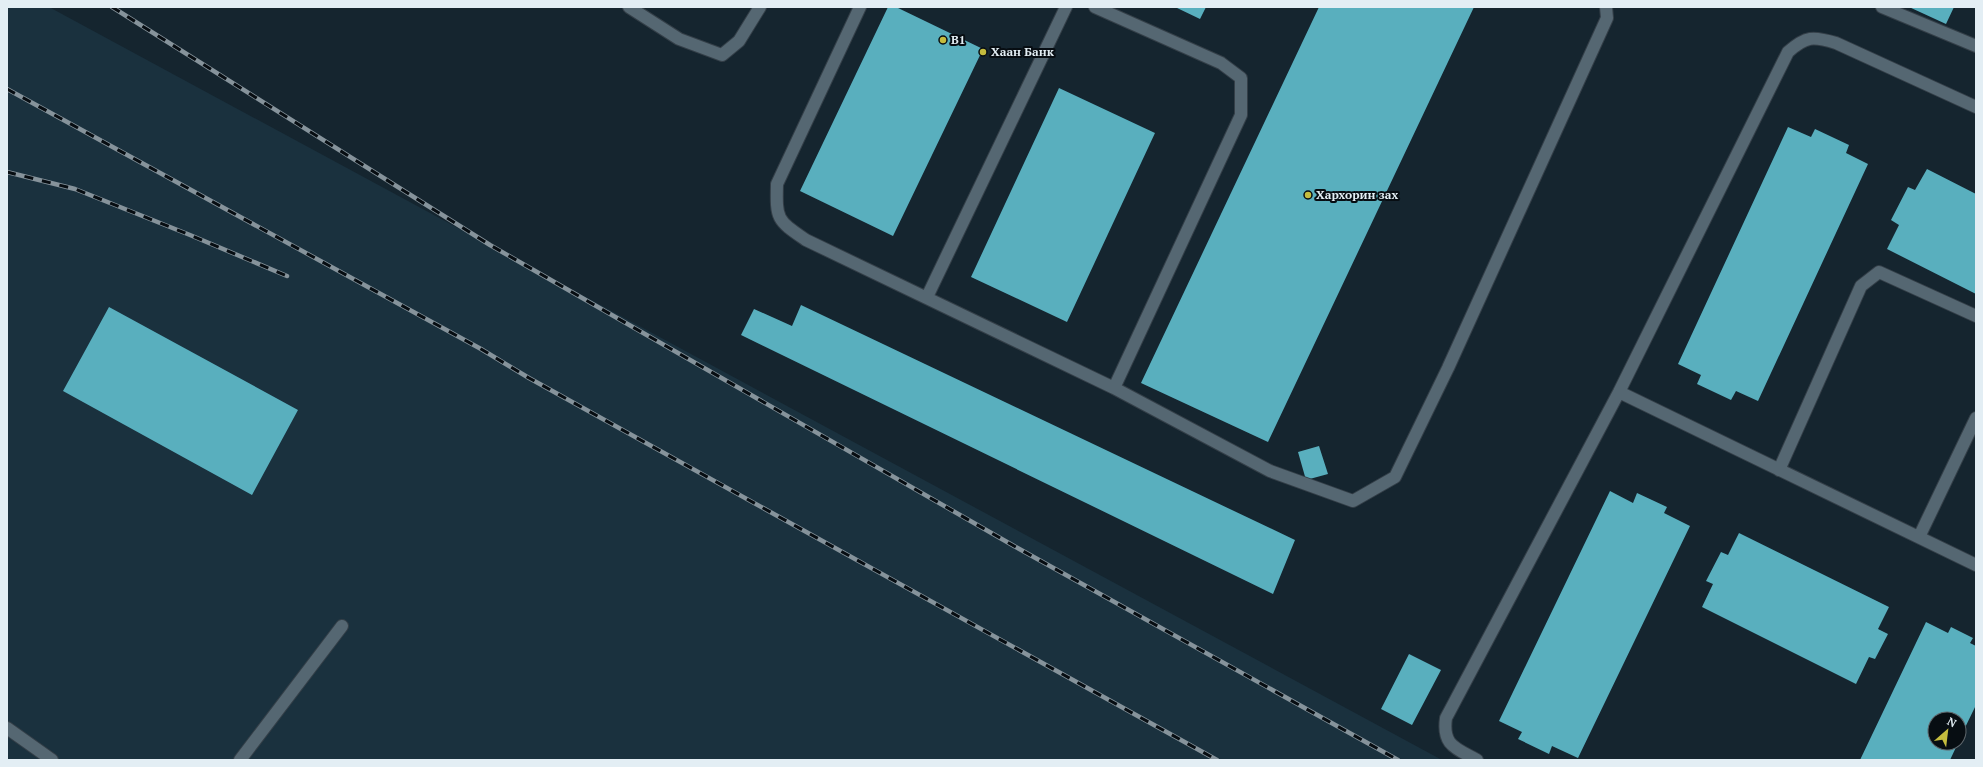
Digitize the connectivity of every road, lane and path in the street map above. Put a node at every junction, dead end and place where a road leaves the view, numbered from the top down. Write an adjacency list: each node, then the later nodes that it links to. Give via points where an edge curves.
1 (629, 7): 2 (lane, via 679,39 722,55 739,41)
2 (760, 7)
3 (860, 7): 10 (lane, via 777,184 776,211 785,226 806,240)
4 (1066, 7): 10 (lane)
5 (1095, 7): 12 (lane, via 1221,63 1241,78 1241,115)
6 (1606, 7): 12 (lane, via 1607,18 1448,368 1395,477 1353,500 1270,471)
7 (1882, 7): 8 (lane)
8 (1976, 46)
9 (1976, 107): 13 (lane, via 1836,43 1819,38 1801,41 1788,52 1780,66)
10 (927, 297): 12 (lane)
11 (1976, 316): 15 (lane, via 1879,272 1862,286)
12 (1114, 388)
13 (1619, 392): 15 (lane); 22 (lane, via 1446,718 1444,732 1452,746)
14 (1976, 418): 16 (lane)
15 (1779, 470): 16 (lane)
16 (1919, 537): 17 (lane)
17 (1976, 565)
18 (342, 626): 21 (lane)
19 (7, 728): 20 (lane)
20 (52, 760)
21 (240, 760)
22 (1477, 760)

